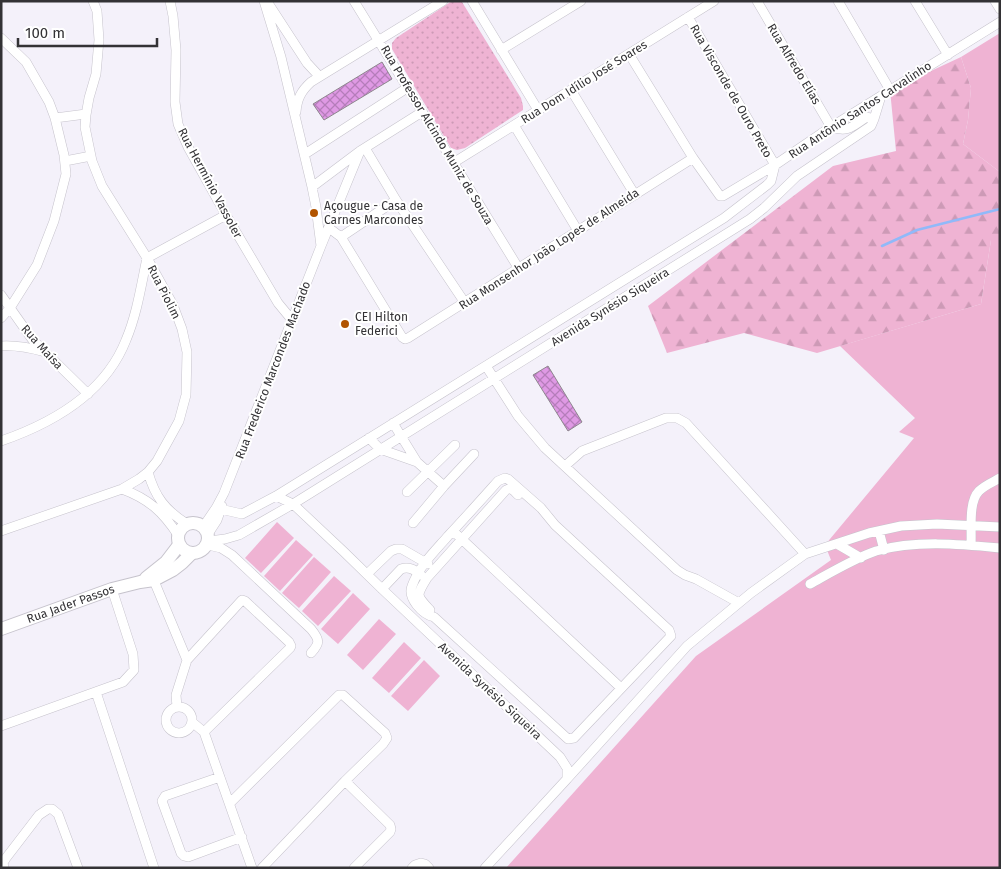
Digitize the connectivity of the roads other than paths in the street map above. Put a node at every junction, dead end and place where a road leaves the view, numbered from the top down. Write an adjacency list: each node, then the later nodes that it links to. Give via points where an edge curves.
1 (93, 1): 28 (street, Rua Piolim, via 99,40 96,74)
2 (170, 1): 44 (street, Rua Hermínio Vassoler, via 176,50 178,124)
3 (266, 1): 21 (street); 30 (street, Rua Frederico Marcondes Machado)
4 (354, 1): 17 (street, Rua Professor Alcindo Muniz de Souza)
5 (472, 1): 18 (street)
6 (581, 1): 18 (street)
7 (714, 1): 14 (street, Rua Dom Idílio José Soares)
8 (757, 1): 33 (street, Rua Alfredo Elías)
9 (838, 1): 24 (street)
10 (915, 1): 20 (street)
11 (995, 1): 13 (street)
12 (438, 3): 17 (street)
13 (1000, 9)
14 (688, 17): 19 (street, Rua Dom Idílio José Soares); 40 (street, Rua Visconde de Ouro Preto)
15 (1000, 22): 20 (street, Rua Antônio Santos Carvalinho)
16 (1, 38): 29 (street, via 26,62 49,102)
17 (378, 40): 21 (street); 22 (street, Rua Professor Alcindo Muniz de Souza)
18 (502, 50): 26 (street)
19 (629, 54): 23 (street, Rua Dom Idílio José Soares); 37 (street)
20 (948, 55): 24 (street, Rua Antônio Santos Carvalinho)
21 (319, 76): 30 (street, via 300,94)
22 (407, 88): 27 (street, Rua Professor Alcindo Muniz de Souza); 35 (street)
23 (571, 90): 26 (street, Rua Dom Idílio José Soares); 42 (street)
24 (890, 90): 25 (street, Rua Antônio Santos Carvalinho)
25 (881, 96): 31 (street); 33 (street, Rua Antônio Santos Carvalinho)
26 (538, 110): 32 (street, Rua Dom Idílio José Soares)
27 (422, 112): 34 (street); 39 (street, Rua Professor Alcindo Muniz de Souza)
28 (86, 114): 29 (street); 36 (street, Rua Piolim)
29 (54, 118): 38 (street)
30 (296, 118): 35 (street, Rua Frederico Marcondes Machado)
31 (874, 119): 33 (street, via 867,117 845,130); 59 (street, Avenida Synésio Siqueira, via 871,126 797,176 750,219)
32 (514, 125): 39 (street, Rua Dom Idílio José Soares); 46 (street)
33 (832, 127): 40 (street, Rua Antônio Santos Carvalinho)
34 (362, 150): 41 (street); 43 (street); 45 (street, Rua Frederico Marcondes Machado)
35 (304, 154): 41 (street, Rua Frederico Marcondes Machado)
36 (90, 156): 38 (street); 49 (street, Rua Piolim, via 102,186)
37 (693, 158): 40 (street, Rua Antônio Santos Carvalinho, via 720,196); 42 (street, Rua Monsenhor João Lopes de Almeida)
38 (65, 161): 53 (street, via 66,174 54,221 37,265)
39 (453, 163): 50 (street, Rua Professor Alcindo Muniz de Souza)
40 (775, 165): 58 (street, Avenida Synésio Siqueira, via 771,181 724,218)
41 (312, 187): 48 (street, Rua Frederico Marcondes Machado)
42 (635, 195): 46 (street, Rua Monsenhor João Lopes de Almeida)
43 (396, 200): 47 (street); 52 (street)
44 (226, 215): 49 (street); 55 (street, Rua Hermínio Vassoler, via 278,303)
45 (329, 228): 47 (street); 48 (street, Rua Frederico Marcondes Machado)
46 (578, 231): 50 (street, Rua Monsenhor João Lopes de Almeida)
47 (341, 237): 52 (street, Rua Monsenhor João Lopes de Almeida, via 405,339)
48 (321, 246): 55 (street, Rua Frederico Marcondes Machado)
49 (147, 258): 60 (street, via 126,342 113,366); 70 (street, Rua Piolim, via 173,305 187,352 186,395 179,421)
50 (518, 269): 52 (street, Rua Monsenhor João Lopes de Almeida)
51 (1, 295): 53 (street, Rua Maísa)
52 (465, 303)
53 (10, 308): 54 (street); 57 (street, Rua Maísa)
54 (1, 318)
55 (292, 320): 78 (street, Rua Frederico Marcondes Machado)
56 (1, 346): 57 (street)
57 (45, 352): 60 (street, Rua Maísa)
58 (486, 366): 59 (street); 61 (street, Avenida Synésio Siqueira)
59 (494, 379): 62 (street, Avenida Synésio Siqueira); 69 (street, via 518,416)
60 (88, 394): 64 (street, via 50,420)
61 (393, 423): 62 (street); 63 (street, Avenida Synésio Siqueira)
62 (402, 437): 66 (street, Avenida Synésio Siqueira); 68 (street)
63 (369, 438): 66 (street); 76 (street, Avenida Synésio Siqueira)
64 (1, 441)
65 (455, 445): 71 (street)
66 (380, 449): 68 (street); 77 (street, Avenida Synésio Siqueira)
67 (474, 454): 73 (street)
68 (417, 462): 71 (street)
69 (565, 466): 97 (street, via 582,451 666,418 677,418); 108 (street, via 676,570)
70 (148, 472): 74 (street, Rua Piolim); 81 (street, via 161,502)
71 (428, 472): 73 (street); 75 (street)
72 (1000, 478): 83 (street, via 975,496)
73 (444, 486): 80 (street)
74 (122, 489): 85 (street, Rua Piolim); 91 (street, via 147,500 156,508)
75 (407, 492)
76 (276, 496): 77 (street, Avenida Synésio Siqueira); 79 (street, Avenida Synésio Siqueira)
77 (293, 504): 88 (street, Avenida Synésio Siqueira); 102 (street, Avenida Synésio Siqueira)
78 (219, 509): 79 (street); 89 (street, Rua Frederico Marcondes Machado)
79 (242, 514): 88 (street)
80 (414, 523)
81 (187, 524): 89 (street, via 196,523); 91 (street, via 180,531)
82 (555, 524): 86 (street, via 505,478 498,481); 90 (street, via 509,489); 113 (street, via 669,630 671,636)
83 (972, 526): 84 (street); 87 (street, via 937,524); 93 (street)
84 (1000, 527)
85 (1, 531)
86 (453, 531): 90 (street); 99 (street)
87 (879, 531): 92 (street); 95 (street)
88 (244, 532): 89 (street, Avenida Synésio Siqueira, via 225,539)
89 (207, 537): 96 (street, via 202,551); 111 (street, via 232,555 311,630 319,641)
90 (462, 539): 100 (street); 113 (street)
91 (179, 540): 96 (street, via 182,549); 103 (street)
92 (837, 544): 97 (street); 98 (street)
93 (971, 545): 94 (street); 95 (street)
94 (1000, 548)
95 (884, 550): 98 (street)
96 (191, 554): 103 (street, Rua Jader Passos, via 173,570)
97 (805, 554): 108 (street)
98 (861, 558): 105 (street)
99 (426, 562): 100 (street); 101 (street); 102 (street, via 396,549)
100 (435, 568): 104 (street)
101 (418, 573): 104 (street); 107 (street, via 410,568 401,569); 109 (street, via 411,595 415,603)
102 (367, 574): 107 (street, Avenida Synésio Siqueira)
103 (153, 577): 106 (street, Rua Jader Passos); 112 (street)
104 (427, 578): 109 (street, via 418,595)
105 (810, 584)
106 (112, 589): 110 (street, Rua Jader Passos); 114 (street, via 133,654 134,670 123,682)
107 (382, 589): 120 (street, Avenida Synésio Siqueira, via 560,757 567,768)
108 (739, 603): 120 (street, via 687,646)
109 (434, 617): 113 (street, via 568,739 574,738)
110 (1, 628)
111 (311, 653)
112 (187, 660): 115 (street, via 176,695); 118 (street, via 242,600 290,644 290,648)
113 (621, 688)
114 (96, 692): 117 (street); 126 (street)
115 (177, 707): 116 (street, via 186,709); 116 (street, via 167,716 170,730 183,733)
116 (192, 722): 118 (street)
117 (1, 726)
118 (204, 732): 119 (street)
119 (220, 777): 122 (street); 123 (street, via 165,796 162,801 181,853 188,857)
120 (567, 779): 132 (street)
121 (345, 781): 122 (street, via 387,738 366,715 339,695); 128 (street); 129 (street, via 391,828)
122 (230, 803): 123 (street)
123 (242, 837): 127 (street)
124 (4, 868): 125 (street, via 6,858 48,808 58,814)
125 (78, 868)
126 (154, 868)
127 (252, 868)
128 (262, 868)
129 (354, 868)
130 (412, 868): 131 (street, via 421,863)
131 (429, 868)
132 (485, 868)

